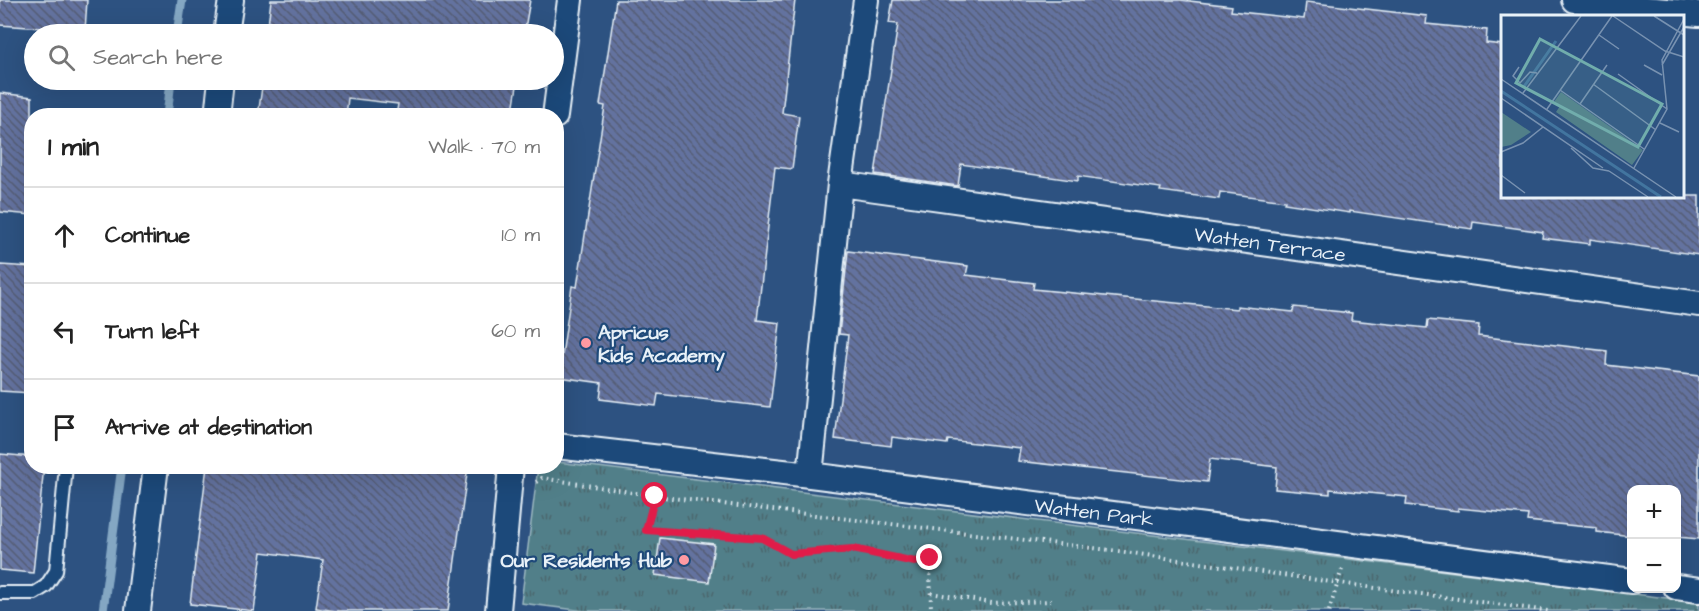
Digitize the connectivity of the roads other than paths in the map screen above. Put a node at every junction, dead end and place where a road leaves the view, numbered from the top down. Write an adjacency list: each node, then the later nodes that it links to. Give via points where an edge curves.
1 (231, 0): 7 (street)
2 (570, 0): 8 (street)
3 (866, 0): 13 (street)
4 (1574, 0): 5 (street)
5 (1620, 3): 6 (street)
6 (1699, 14)
7 (227, 24)
8 (564, 46)
9 (220, 90): 11 (street)
10 (558, 90): 12 (street)
11 (218, 108)
12 (556, 108)
13 (840, 184): 14 (street, Watten Terrace); 19 (street)
14 (1699, 304)
15 (564, 447): 19 (street, Watten Park)
16 (65, 474): 23 (lane, via 56,571 46,586 35,593)
17 (155, 474): 24 (street)
18 (510, 474): 25 (street)
19 (810, 475): 20 (street, Watten Park)
20 (1627, 580)
21 (1681, 588): 22 (street)
22 (1699, 590)
23 (0, 592)
24 (138, 611)
25 (498, 611)

